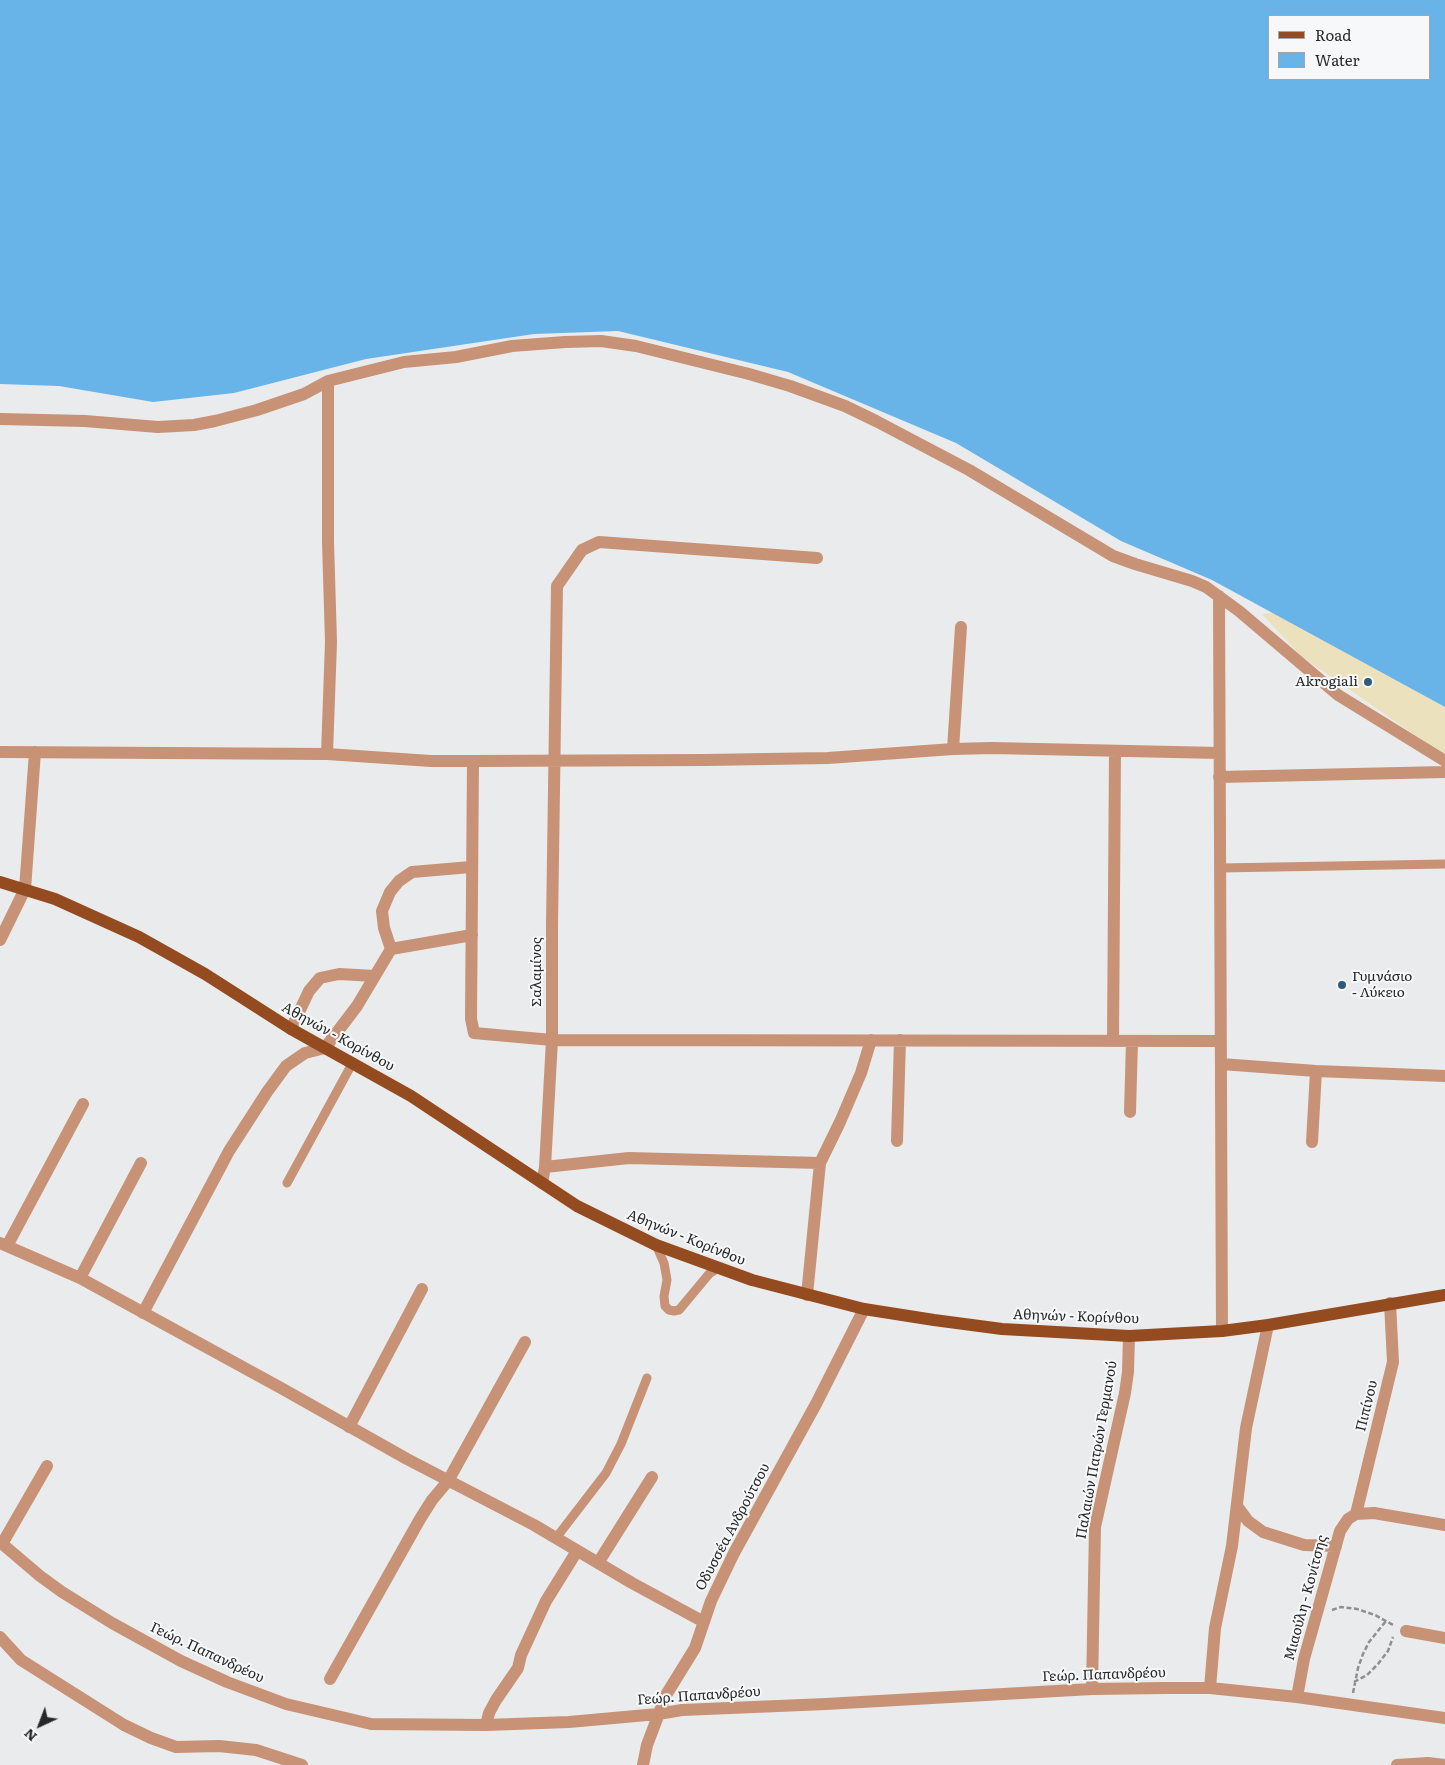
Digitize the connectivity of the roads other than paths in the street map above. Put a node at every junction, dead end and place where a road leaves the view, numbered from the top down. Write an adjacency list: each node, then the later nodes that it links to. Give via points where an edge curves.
1 (328, 381): 2 (street, via 304,394 257,410 194,425 158,427); 4 (street, via 404,362 512,346 600,341 645,348 790,386 844,406 969,470 1113,556 1192,581); 10 (street, via 331,642)
2 (0, 419)
3 (817, 558): 13 (street, Σαλαμίνος, via 598,542 582,550 558,586)
4 (1219, 596): 11 (street); 14 (street, via 1338,695)
5 (961, 627): 6 (street)
6 (953, 749): 7 (street); 13 (street, via 828,758)
7 (1115, 751): 11 (street); 30 (street)
8 (0, 752): 9 (street)
9 (35, 752): 10 (street); 21 (street)
10 (327, 754): 12 (street)
11 (1219, 754): 16 (street)
12 (473, 761): 13 (street); 18 (street)
13 (555, 761): 27 (street, Σαλαμίνος)
14 (1445, 761)
15 (1445, 772): 16 (street)
16 (1219, 777): 19 (street)
17 (1445, 864): 19 (lane)
18 (472, 867): 22 (street); 24 (street, via 412,872 399,881 382,911)
19 (1220, 868): 32 (street)
20 (0, 882): 21 (main road, Αθηνών - Κορίνθου)
21 (25, 889): 23 (street); 26 (main road, Αθηνών - Κορίνθου, via 139,936)
22 (472, 936): 24 (street); 27 (street, via 471,1019 474,1033)
23 (0, 940)
24 (391, 949): 25 (street)
25 (374, 976): 26 (street, via 340,974 320,978 308,991); 33 (street, via 357,1006)
26 (291, 1029): 33 (main road, Αθηνών - Κορίνθου)
27 (552, 1040): 28 (street); 44 (street, Σαλαμίνος)
28 (871, 1040): 29 (street); 43 (street, via 861,1072)
29 (900, 1040): 30 (street); 40 (street)
30 (1113, 1040): 31 (street)
31 (1132, 1041): 32 (street); 39 (street)
32 (1220, 1041): 35 (street)
33 (325, 1048): 34 (main road, Αθηνών - Κορίνθου); 56 (street, via 305,1053 291,1062 267,1092 229,1151)
34 (353, 1062): 45 (lane); 46 (main road, Αθηνών - Κορίνθου, via 434,1110)
35 (1221, 1064): 36 (street); 58 (street)
36 (1316, 1072): 37 (street); 41 (street)
37 (1445, 1076)
38 (83, 1104): 47 (street)
39 (1130, 1112)
40 (897, 1141)
41 (1312, 1142)
42 (141, 1163): 50 (street)
43 (820, 1163): 44 (street, via 629,1158); 52 (street)
44 (545, 1167): 46 (street, Σαλαμίνος)
45 (287, 1184)
46 (542, 1184): 48 (main road, Αθηνών - Κορίνθου, via 577,1206)
47 (4, 1244): 50 (street)
48 (656, 1245): 49 (main road, Αθηνών - Κορίνθου); 49 (lane, via 664,1262 667,1280 665,1306 669,1310 679,1310 709,1274)
49 (718, 1268): 52 (main road, Αθηνών - Κορίνθου)
50 (80, 1278): 56 (street)
51 (422, 1289): 62 (street)
52 (807, 1295): 55 (main road, Αθηνών - Κορίνθου)
53 (1445, 1295): 54 (main road, Αθηνών - Κορίνθου)
54 (1390, 1303): 57 (main road, Αθηνών - Κορίνθου); 67 (street, Πιπίνου, via 1394,1362)
55 (864, 1309): 59 (main road, Αθηνών - Κορίνθου, via 1002,1329); 74 (street, Οδυσσέα Ανδρούτσου, via 734,1553)
56 (143, 1313): 62 (street)
57 (1268, 1325): 58 (main road, Αθηνών - Κορίνθου); 66 (street, via 1246,1428)
58 (1222, 1331): 59 (main road, Αθηνών - Κορίνθου)
59 (1129, 1336): 80 (street, Παλαιών Πατρών Γερμανού, via 1125,1392 1095,1527)
60 (525, 1342): 65 (street)
61 (648, 1378): 69 (lane, via 606,1473)
62 (349, 1427): 65 (street)
63 (47, 1466): 70 (street)
64 (652, 1477): 73 (street)
65 (448, 1481): 69 (street); 78 (street, via 420,1519)
66 (1237, 1506): 71 (street, via 1248,1521 1263,1532 1304,1545); 79 (street, via 1215,1628)
67 (1356, 1514): 68 (street, via 1374,1513); 71 (street, Μιαούλη - Κονίτσης, via 1340,1531)
68 (1445, 1525)
69 (556, 1538): 72 (street)
70 (1, 1543): 84 (street, Γεώρ. Παπανδρέου, via 62,1592 112,1623 181,1661 256,1694 371,1724)
71 (1336, 1546): 81 (street, Μιαούλη - Κονίτσης, via 1304,1659)
72 (577, 1551): 73 (street); 84 (street, via 546,1601 518,1668 496,1700)
73 (598, 1563): 74 (street)
74 (704, 1622): 82 (street, Οδυσσέα Ανδρούτσου, via 695,1648)
75 (1400, 1628): 77 (street)
76 (0, 1638): 85 (street, via 21,1660 151,1738 176,1747 219,1746 256,1750)
77 (1445, 1638)
78 (330, 1679)
79 (1210, 1688): 80 (street, Γεώρ. Παπανδρέου); 81 (street, Γεώρ. Παπανδρέου)
80 (1092, 1689): 82 (street, Γεώρ. Παπανδρέου, via 682,1710)
81 (1297, 1697): 83 (street, Γεώρ. Παπανδρέου)
82 (658, 1714): 84 (street, Γεώρ. Παπανδρέου); 86 (street, Οδυσσέα Ανδρούτσου)
83 (1445, 1718)
84 (486, 1725)
85 (302, 1765)
86 (643, 1765)
87 (1397, 1765): 88 (street)
88 (1445, 1765)

